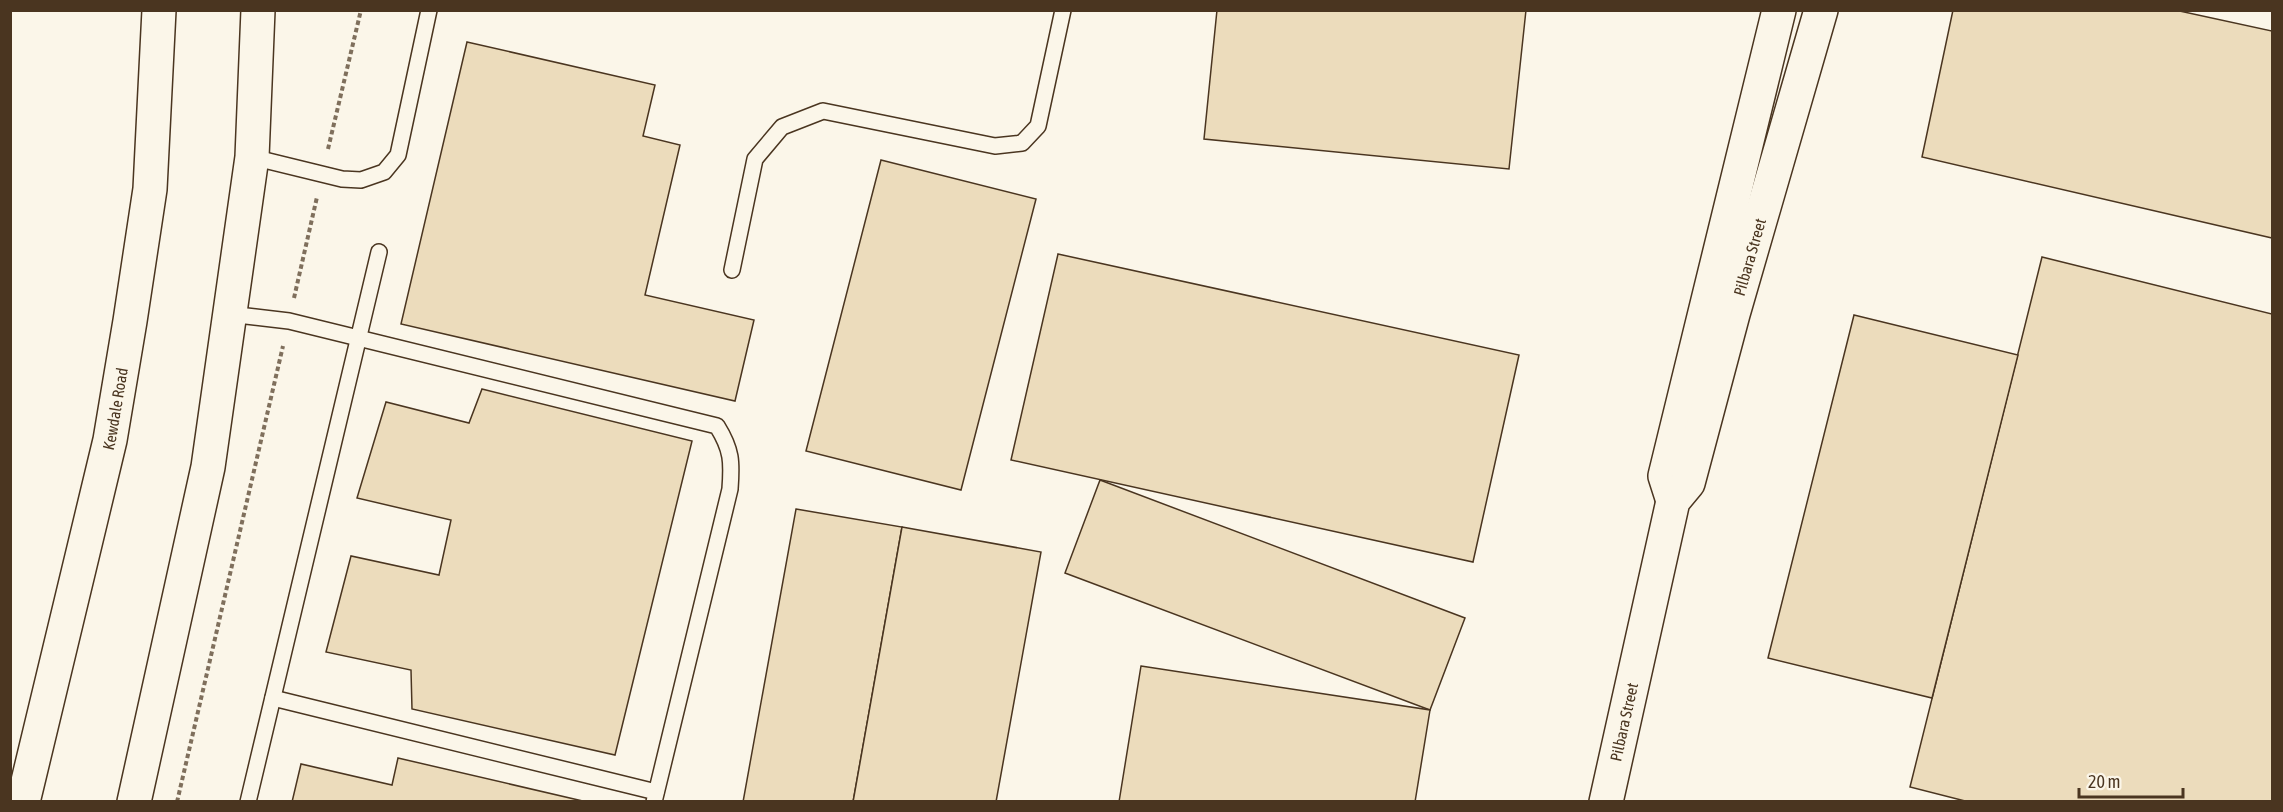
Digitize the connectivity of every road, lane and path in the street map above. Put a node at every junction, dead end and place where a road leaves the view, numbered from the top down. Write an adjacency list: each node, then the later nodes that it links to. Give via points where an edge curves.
1 (159, 10): 18 (main road, Kewdale Road, via 150,189 110,440)
2 (258, 10): 8 (main road)
3 (361, 10): 9 (path)
4 (429, 10): 9 (lane, via 398,155 384,172 361,180)
5 (1063, 10): 11 (lane, via 1038,126 1022,143 994,146 823,111 782,127 755,159)
6 (1779, 10): 15 (main road, Pilbara Street, via 1665,476)
7 (1821, 10): 15 (main road, Pilbara Street, via 1688,483)
8 (252, 157): 9 (lane); 12 (main road)
9 (322, 175): 13 (path)
10 (379, 252): 14 (lane)
11 (732, 270)
12 (229, 314): 13 (lane); 19 (main road, via 208,467)
13 (289, 321): 14 (lane); 20 (path)
14 (358, 337): 16 (lane); 17 (lane, via 717,426 732,462 730,489)
15 (1673, 501): 22 (main road, Pilbara Street)
16 (273, 698): 17 (lane); 21 (lane)
17 (655, 797)
18 (23, 801)
19 (134, 801)
20 (177, 801)
21 (249, 801)
22 (1606, 801)

